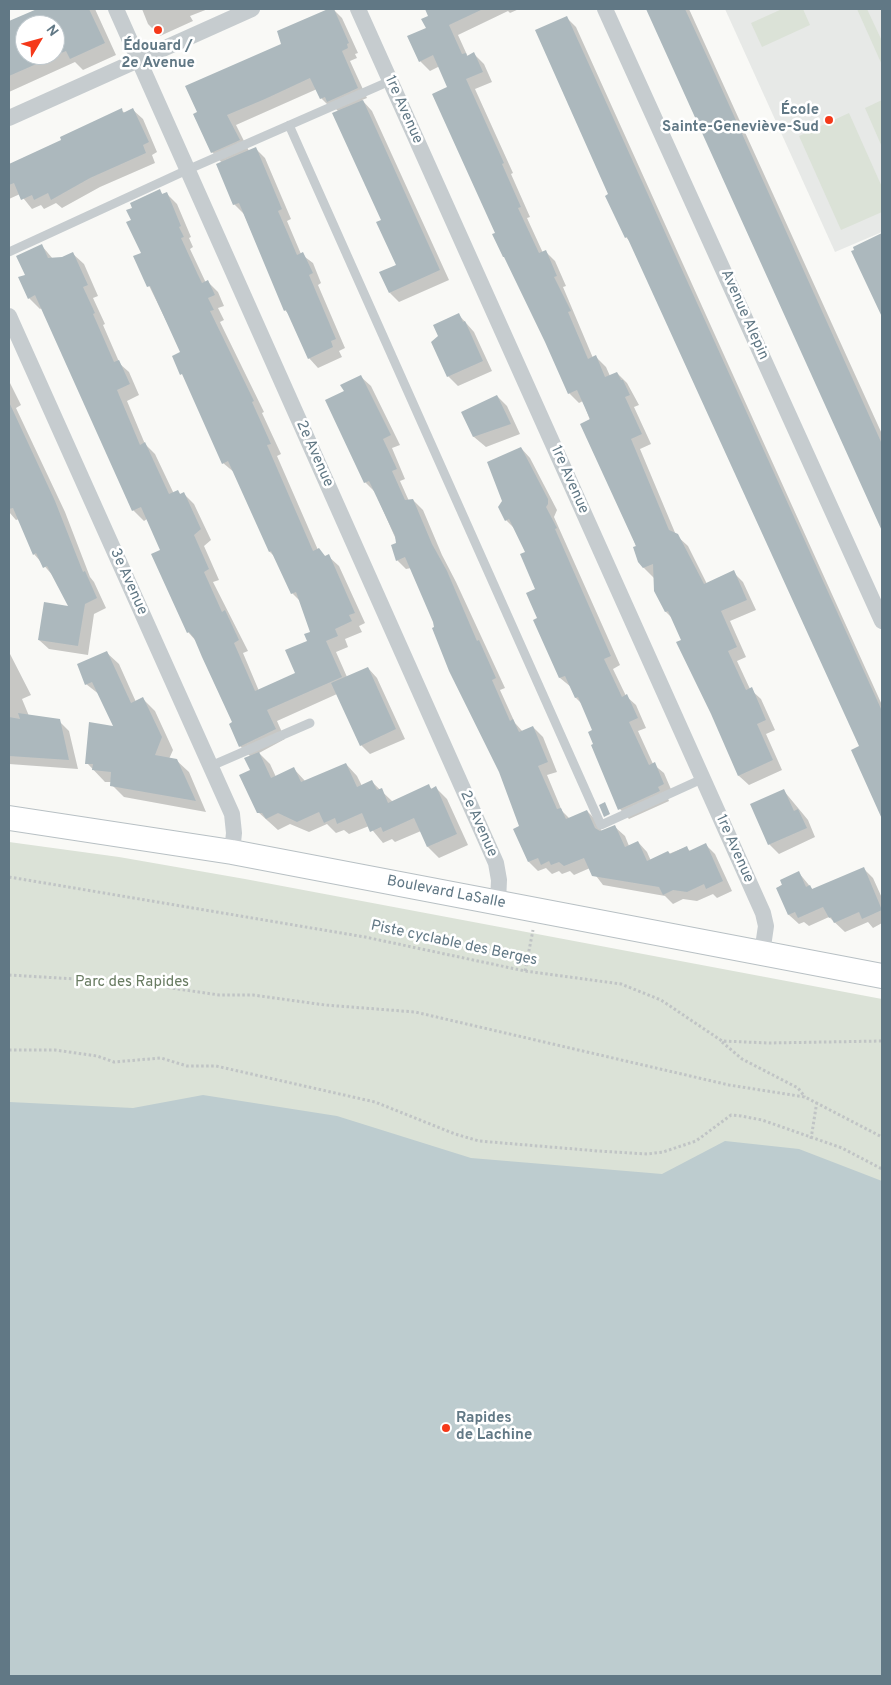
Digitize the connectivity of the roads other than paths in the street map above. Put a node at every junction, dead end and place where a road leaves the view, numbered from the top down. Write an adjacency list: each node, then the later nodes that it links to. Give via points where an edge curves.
1 (116, 9): 5 (street, 2e Avenue)
2 (252, 9): 5 (street)
3 (358, 9): 6 (street, 1re Avenue)
4 (605, 9): 12 (street, Avenue Alepin)
5 (139, 60): 7 (street); 9 (street, 2e Avenue)
6 (390, 81): 8 (lane); 15 (street, 1re Avenue)
7 (9, 118)
8 (289, 125): 9 (lane); 15 (lane, via 601,825)
9 (187, 170): 10 (lane); 18 (street, 2e Avenue, via 496,864)
10 (9, 252)
11 (9, 316): 14 (street, 3e Avenue)
12 (882, 621)
13 (310, 723): 14 (lane)
14 (211, 766): 17 (street, 3e Avenue, via 232,814)
15 (702, 779): 19 (street, 1re Avenue, via 765,920)
16 (9, 818): 17 (main road, Boulevard LaSalle)
17 (232, 852): 18 (main road, Boulevard LaSalle)
18 (498, 902): 19 (main road, Boulevard LaSalle)
19 (762, 953): 20 (main road, Boulevard LaSalle)
20 (882, 976)

